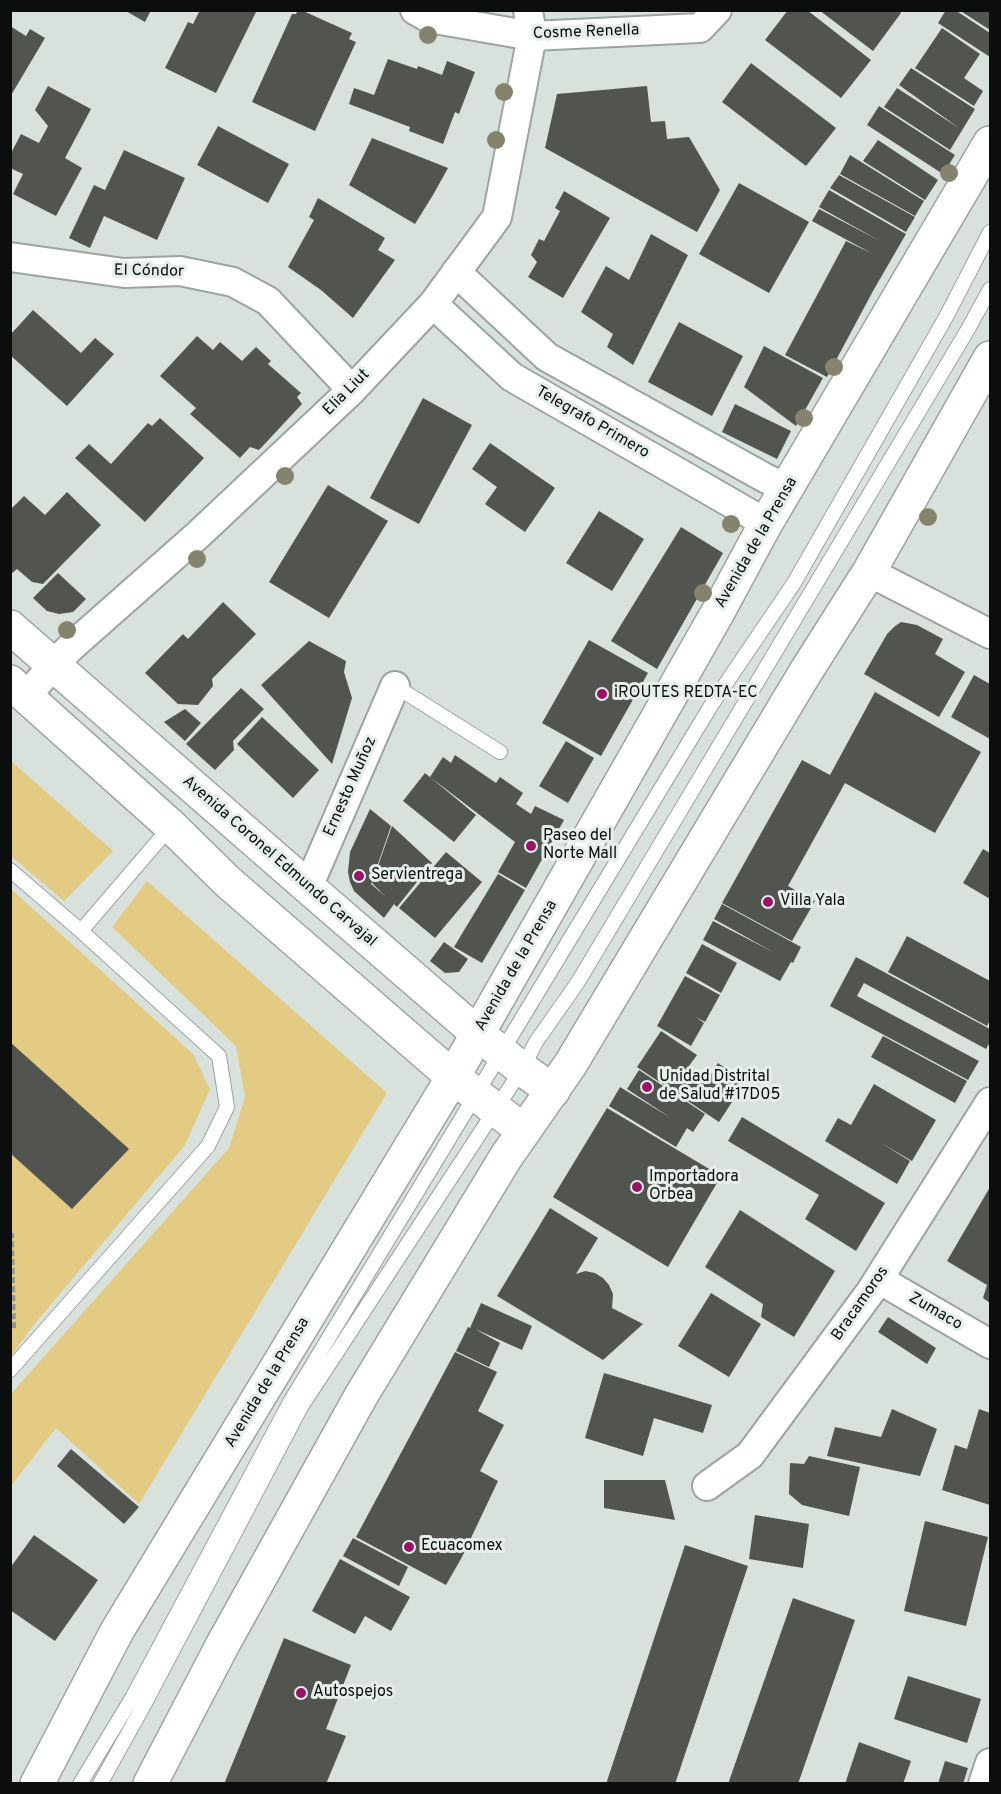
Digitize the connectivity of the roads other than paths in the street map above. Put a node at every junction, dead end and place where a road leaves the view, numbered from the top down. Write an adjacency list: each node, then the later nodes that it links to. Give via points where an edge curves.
1 (415, 10): 3 (street, Cosme Renella, via 429,18)
2 (717, 10): 3 (street, Cosme Renella, via 700,28)
3 (530, 23): 7 (street, Elia Liut, via 497,217)
4 (990, 143): 12 (main road, Avenida de la Prensa)
5 (990, 232): 25 (lane, via 794,583 712,704)
6 (10, 257): 11 (street, El Cóndor, via 124,273 180,271 233,282 268,301)
7 (456, 272): 9 (street, Elia Liut); 12 (street, via 547,357)
8 (990, 289): 25 (lane, via 578,982 537,1042)
9 (433, 304): 11 (street, Elia Liut); 13 (street, Telegrafo Primero, via 512,377)
10 (990, 358): 14 (main road)
11 (352, 390): 17 (street, Elia Liut)
12 (788, 488): 13 (main road, Avenida de la Prensa)
13 (766, 523): 25 (main road, Avenida de la Prensa)
14 (869, 572): 16 (street); 26 (main road)
15 (10, 627): 17 (main road, Avenida Coronel Edmundo Carvajal)
16 (990, 634)
17 (53, 665): 19 (street, Elia Liut); 23 (main road, Avenida Coronel Edmundo Carvajal)
18 (395, 686): 20 (lane); 23 (street, Ernesto Muñoz)
19 (18, 689): 21 (main road)
20 (500, 753)
21 (171, 826): 24 (lane); 27 (main road, via 228,882)
22 (10, 870): 24 (lane)
23 (308, 887): 25 (main road, Avenida Coronel Edmundo Carvajal)
24 (81, 931): 32 (lane, via 219,1056 227,1107 208,1146)
25 (500, 1052): 26 (main road, Avenida Coronel Edmundo Carvajal); 27 (main road, Avenida de la Prensa); 27 (lane)
26 (553, 1091): 29 (main road)
27 (474, 1094): 29 (main road); 35 (main road, Avenida de la Prensa, via 117,1631); 36 (lane, via 290,1402 132,1698); 37 (lane)
28 (990, 1102): 30 (street, Bracamoros)
29 (524, 1131): 38 (main road, via 361,1396)
30 (879, 1280): 31 (street, Zumaco); 33 (street, Bracamoros, via 750,1455)
31 (990, 1344)
32 (12, 1368)
33 (707, 1486)
34 (990, 1763): 39 (street)
35 (37, 1784)
36 (80, 1784)
37 (100, 1784)
38 (150, 1784)
39 (983, 1784)

